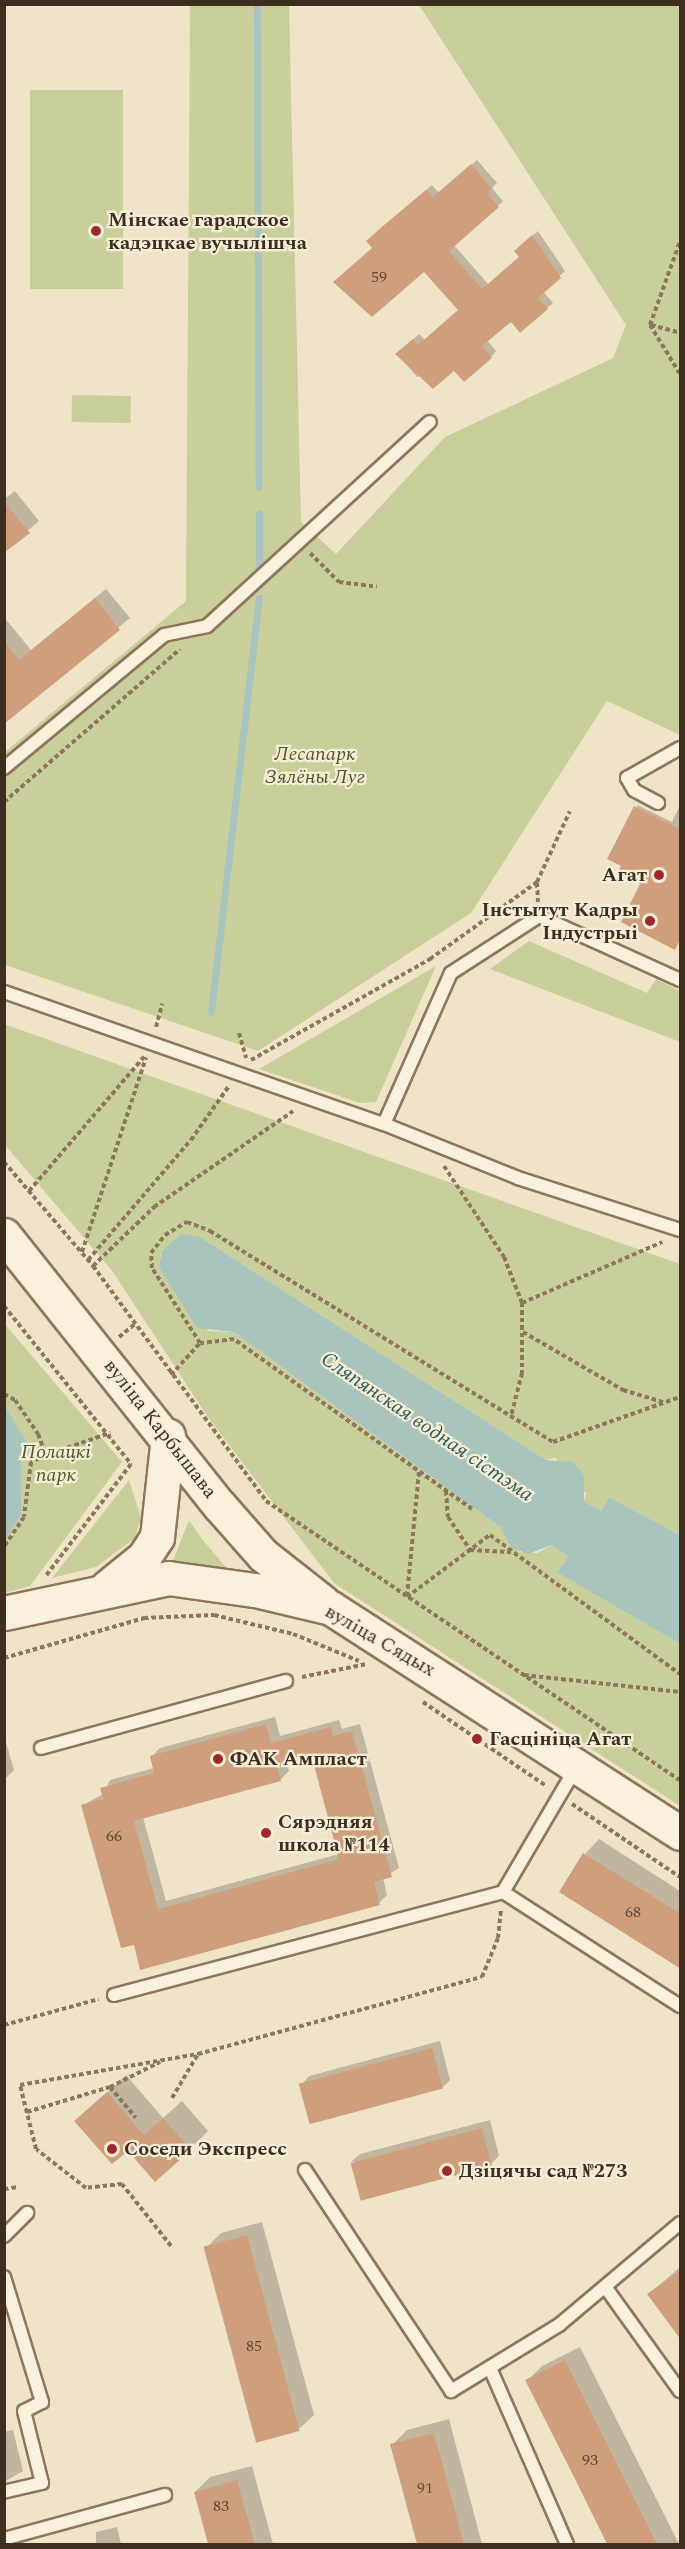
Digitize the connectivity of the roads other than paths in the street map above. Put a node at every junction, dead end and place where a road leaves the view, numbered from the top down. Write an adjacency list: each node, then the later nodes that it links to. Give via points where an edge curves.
1 (430, 422): 3 (lane, via 207,626 164,635)
2 (681, 748): 4 (lane, via 627,778 634,790)
3 (4, 768)
4 (658, 803)
5 (681, 980): 7 (lane, via 539,916 451,974)
6 (4, 992): 7 (lane)
7 (384, 1124): 8 (lane, via 518,1178)
8 (681, 1230)
9 (4, 1235): 10 (main road, вуліца Карбышава)
10 (168, 1436): 11 (main road, via 157,1537 144,1557); 12 (main road, вуліца Карбышава, via 263,1556)
11 (103, 1590): 12 (main road, вуліца Сядых, via 168,1578 204,1580); 13 (main road, вуліца Сядых)
12 (331, 1608): 16 (main road, вуліца Сядых)
13 (4, 1613)
14 (286, 1681): 15 (lane)
15 (41, 1748)
16 (577, 1766): 17 (main road, вуліца Сядых); 18 (lane)
17 (681, 1833)
18 (503, 1892): 19 (lane); 20 (lane)
19 (114, 1995)
20 (681, 2006)
21 (305, 2170): 28 (lane, via 452,2391)
22 (27, 2213): 24 (lane)
23 (681, 2223): 26 (lane)
24 (4, 2236)
25 (4, 2277): 27 (lane)
26 (606, 2288): 28 (lane); 29 (lane)
27 (7, 2294): 30 (lane, via 42,2402 24,2411 42,2483)
28 (490, 2368): 33 (lane)
29 (681, 2391)
30 (4, 2492)
31 (165, 2495): 32 (lane)
32 (4, 2539)
33 (567, 2544)

